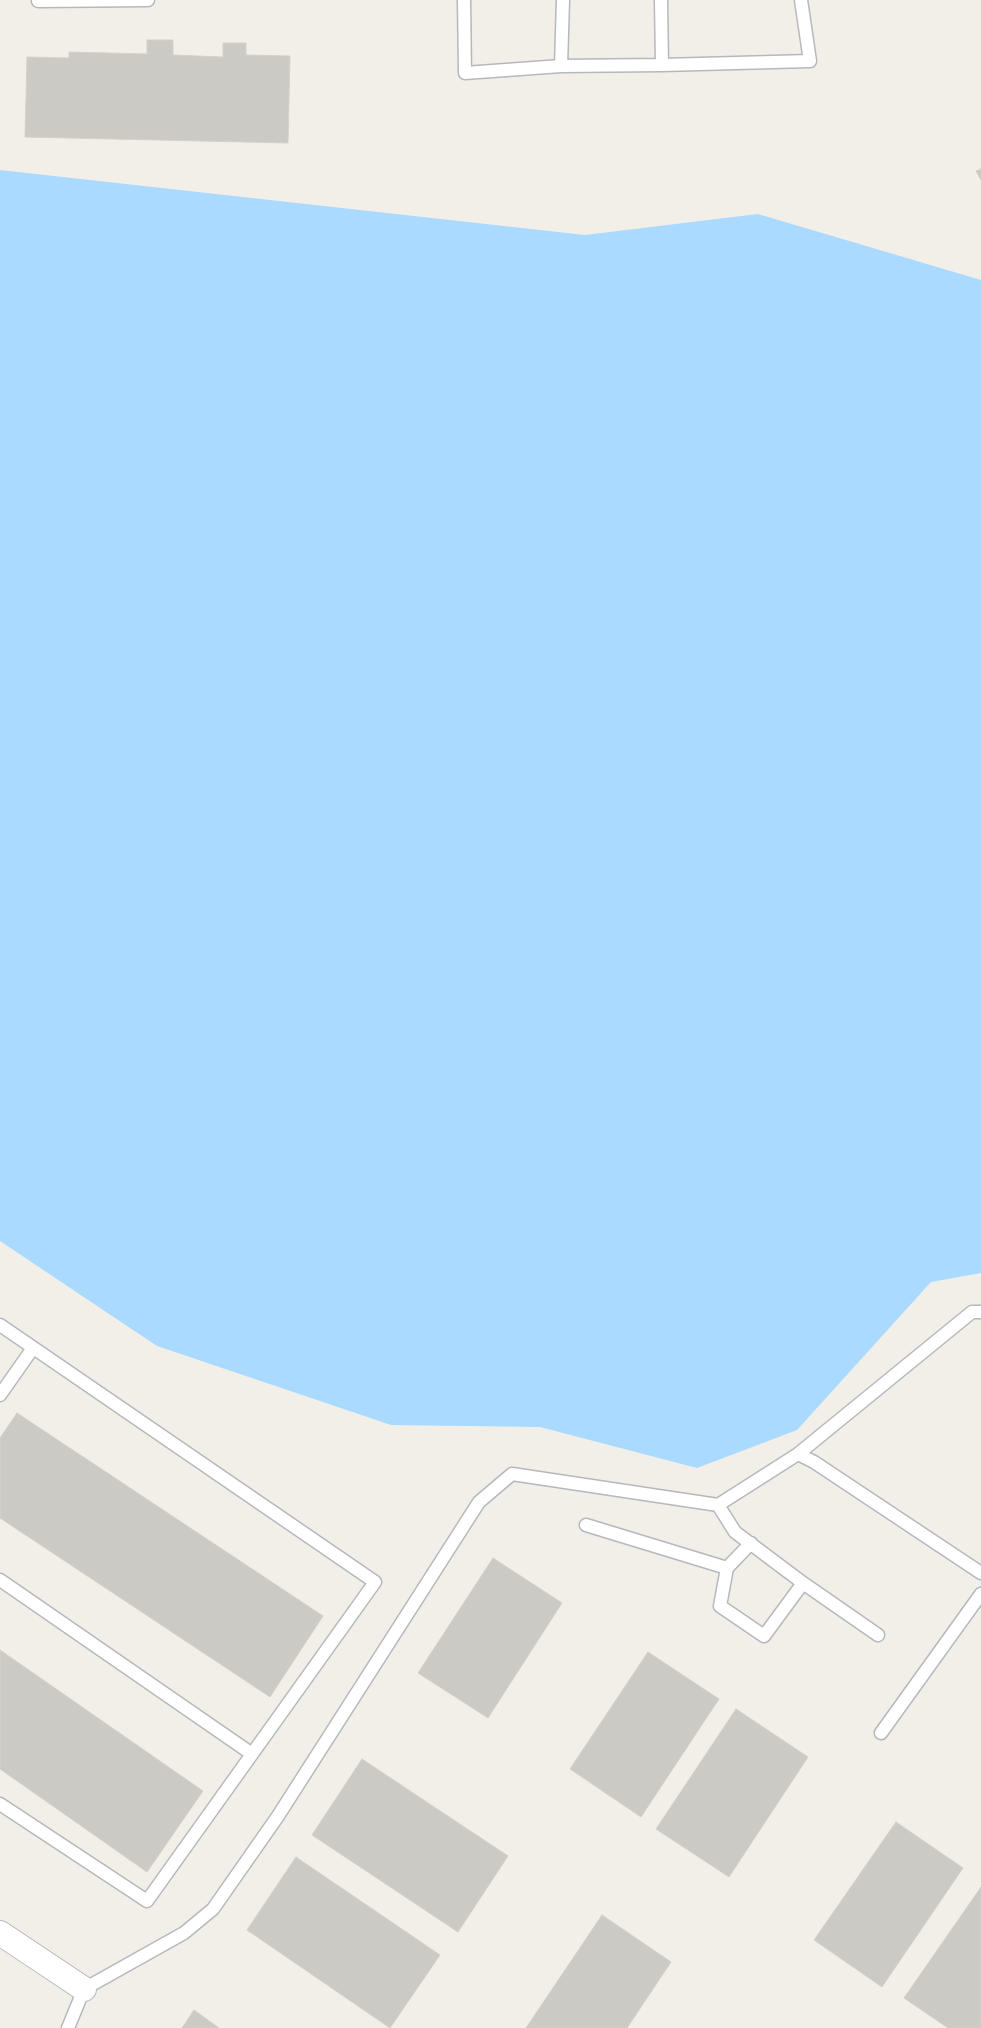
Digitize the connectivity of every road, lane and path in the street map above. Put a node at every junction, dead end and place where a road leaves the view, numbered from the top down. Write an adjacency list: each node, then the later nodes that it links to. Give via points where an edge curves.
1 (148, 0): 6 (lane)
2 (464, 0): 8 (lane, via 465,73)
3 (563, 0): 8 (lane)
4 (661, 0): 7 (lane)
5 (801, 0): 7 (lane, via 810,61)
6 (38, 2)
7 (662, 65): 8 (lane)
8 (561, 66)
9 (981, 1312): 13 (lane, via 972,1312)
10 (0, 1325): 11 (lane)
11 (34, 1348): 12 (lane); 24 (lane, via 375,1582)
12 (0, 1395)
13 (798, 1454): 14 (lane); 18 (lane)
14 (718, 1505): 16 (lane, via 736,1532); 27 (lane, via 512,1474 479,1502 278,1816 213,1909 184,1933)
15 (586, 1525): 17 (lane)
16 (751, 1543): 17 (lane); 20 (lane)
17 (727, 1568): 20 (lane, via 720,1606 764,1636)
18 (981, 1573)
19 (0, 1580): 24 (lane)
20 (803, 1583): 22 (lane)
21 (981, 1594): 23 (lane)
22 (878, 1635)
23 (880, 1733)
24 (252, 1754): 25 (lane, via 147,1901)
25 (0, 1804)
26 (0, 1933): 27 (street)
27 (84, 1989): 28 (lane)
28 (68, 2028)

